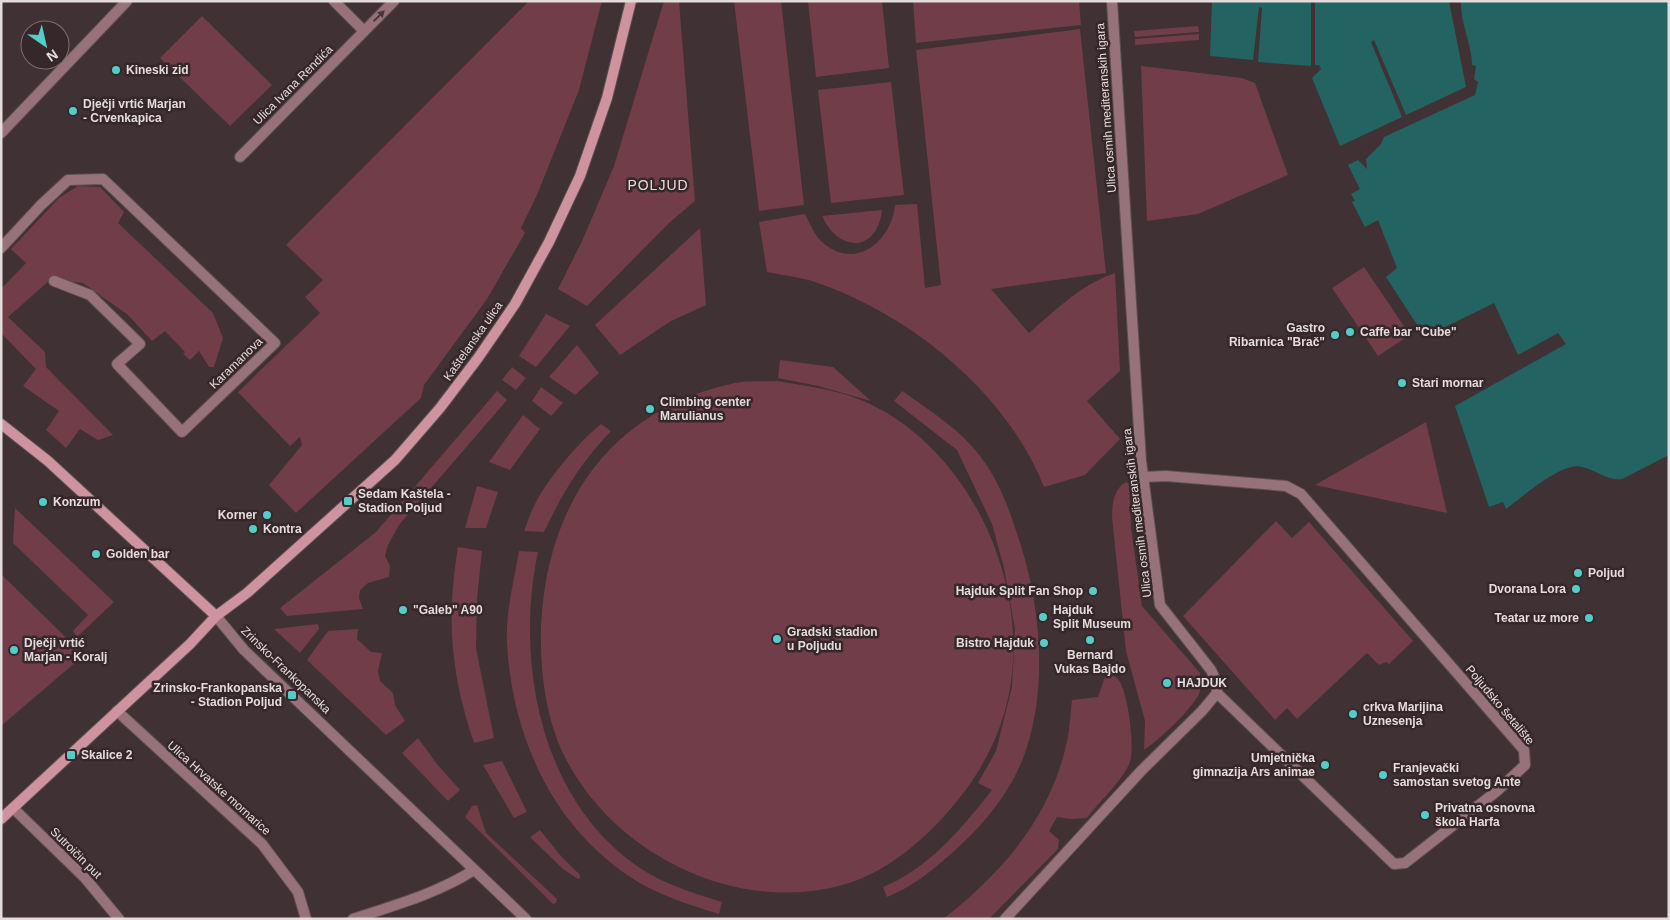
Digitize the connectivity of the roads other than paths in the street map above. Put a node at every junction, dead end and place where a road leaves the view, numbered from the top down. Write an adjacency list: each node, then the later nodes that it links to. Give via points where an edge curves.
1 (127, 1): 7 (street)
2 (334, 1): 6 (street)
3 (394, 1): 6 (street, Ulica Ivana Rendića, one-way to 3)
4 (631, 1): 13 (main road, Kaštelanska ulica, via 607,98 580,176 515,304 446,401 395,460 247,593)
5 (1112, 1): 12 (street, Ulica osmih mediteranskih igara)
6 (364, 31): 8 (street, Ulica Ivana Rendića)
7 (1, 133)
8 (240, 157)
9 (1, 248): 10 (street, Karamanova, via 68,180 103,179 275,343 182,432 117,364 140,344 90,295)
10 (54, 281)
11 (1, 424): 13 (main road, Zrinsko-Frankopanska, via 48,461)
12 (1144, 477): 14 (street, Ulica osmih mediteranskih igara, via 1160,604 1211,670); 14 (street, Poljudsko šetalište, via 1281,486 1301,494 1524,750 1525,765 1405,863 1394,864)
13 (216, 616): 15 (main road); 18 (street, Zrinsko-Frankopanska, via 244,650)
14 (1217, 693): 23 (street)
15 (117, 711): 16 (main road); 20 (street, Ulica Hrvatske mornarice, via 262,844 298,892)
16 (14, 808): 17 (main road); 19 (street, Sutroičin put, via 85,878)
17 (1, 819)
18 (474, 870): 21 (street, via 426,895); 22 (street, Zrinsko-Frankopanska)
19 (119, 919)
20 (306, 919)
21 (353, 919)
22 (526, 919)
23 (1004, 919)

